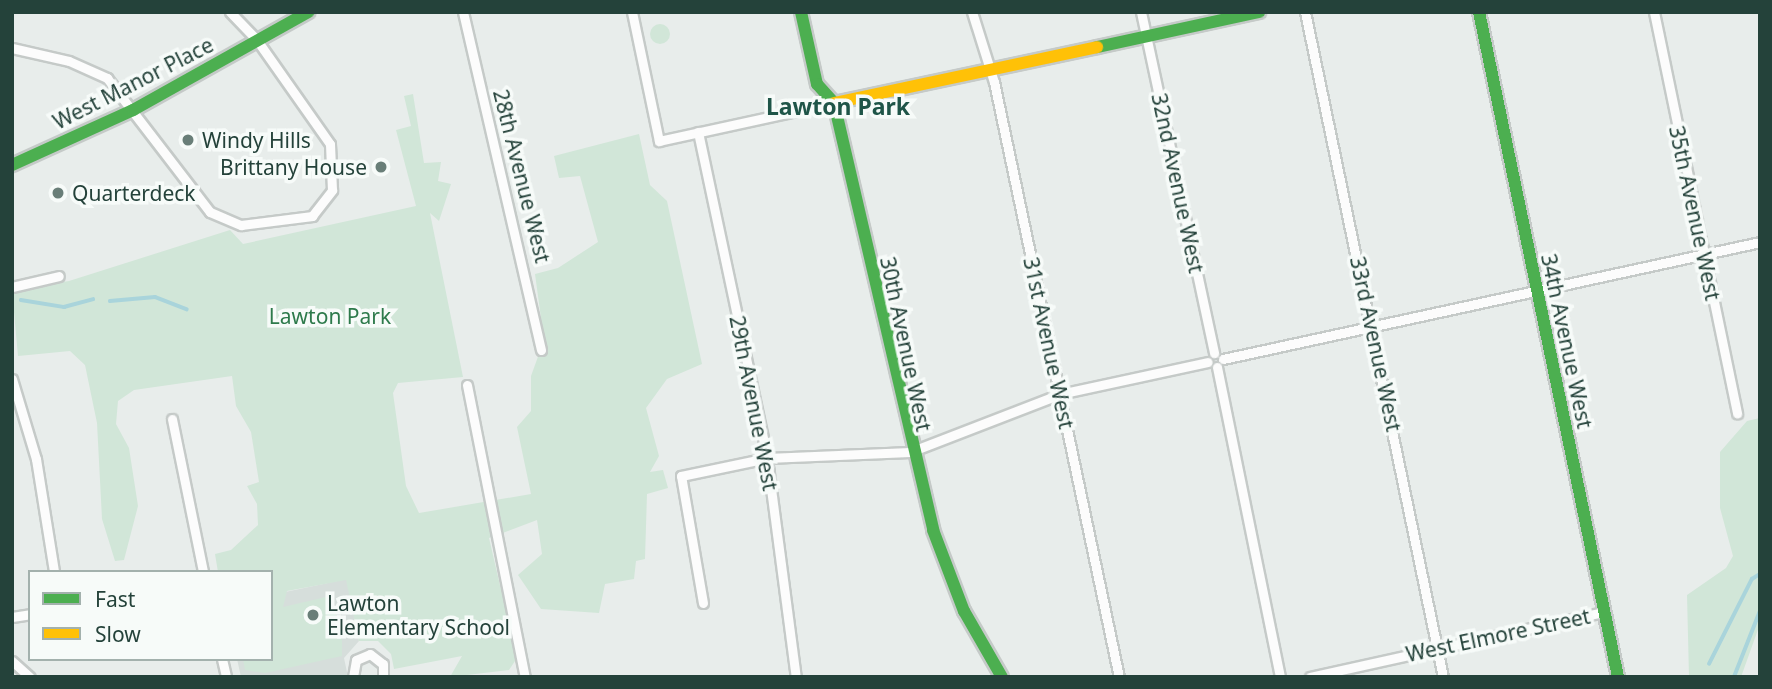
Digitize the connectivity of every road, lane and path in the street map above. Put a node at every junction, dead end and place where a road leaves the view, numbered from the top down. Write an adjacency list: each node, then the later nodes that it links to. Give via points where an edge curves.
1 (230, 12): 13 (street)
2 (307, 12): 13 (street, West Manor Place)
3 (463, 12): 26 (street, 28th Avenue West)
4 (632, 12): 18 (street, via 659,141)
5 (801, 12): 16 (street, 30th Avenue West, via 817,84)
6 (972, 12): 15 (street, 31st Avenue West)
7 (1141, 12): 12 (street, 32nd Avenue West)
8 (1259, 12): 12 (street)
9 (1305, 12): 25 (street, 33rd Avenue West)
10 (1479, 12): 24 (street, 34th Avenue West)
11 (1654, 12): 21 (street, 35th Avenue West)
12 (1147, 37): 15 (street); 27 (street, 32nd Avenue West)
13 (257, 40): 17 (street, West Manor Place); 17 (street, via 330,144 332,190 318,213 265,226 227,220 210,212)
14 (12, 48): 17 (street, via 91,68)
15 (988, 71): 16 (street); 30 (street, 31st Avenue West)
16 (834, 103): 18 (street); 33 (street, 30th Avenue West)
17 (133, 110): 19 (street, West Manor Place)
18 (698, 132): 34 (street, 29th Avenue West)
19 (12, 165)
20 (1760, 242): 21 (street)
21 (1703, 254): 24 (street); 31 (street, 35th Avenue West)
22 (58, 276): 23 (street)
23 (12, 287)
24 (1537, 290): 25 (street); 38 (street, 34th Avenue West)
25 (1373, 326): 27 (street); 39 (street, 33rd Avenue West)
26 (541, 350)
27 (1216, 360): 30 (street); 48 (street, 32nd Avenue West)
28 (12, 379): 35 (street, via 36,459)
29 (467, 386): 44 (street)
30 (1060, 394): 33 (street); 47 (street, 31st Avenue West)
31 (1737, 414)
32 (173, 419): 36 (street)
33 (910, 452): 34 (street); 46 (street, 30th Avenue West, via 964,611)
34 (767, 458): 37 (street, via 681,476); 45 (street, 29th Avenue West)
35 (54, 570)
36 (203, 570)
37 (703, 603)
38 (1603, 612): 39 (street, West Elmore Street); 51 (street, 34th Avenue West)
39 (1437, 649): 49 (street, West Elmore Street); 50 (street, 33rd Avenue West)
40 (12, 662): 41 (street)
41 (30, 677)
42 (353, 677): 43 (street, via 356,660 370,654 383,664)
43 (383, 677)
44 (525, 677)
45 (796, 677)
46 (1002, 677)
47 (1119, 677)
48 (1280, 677)
49 (1310, 677)
50 (1443, 677)
51 (1618, 677)

